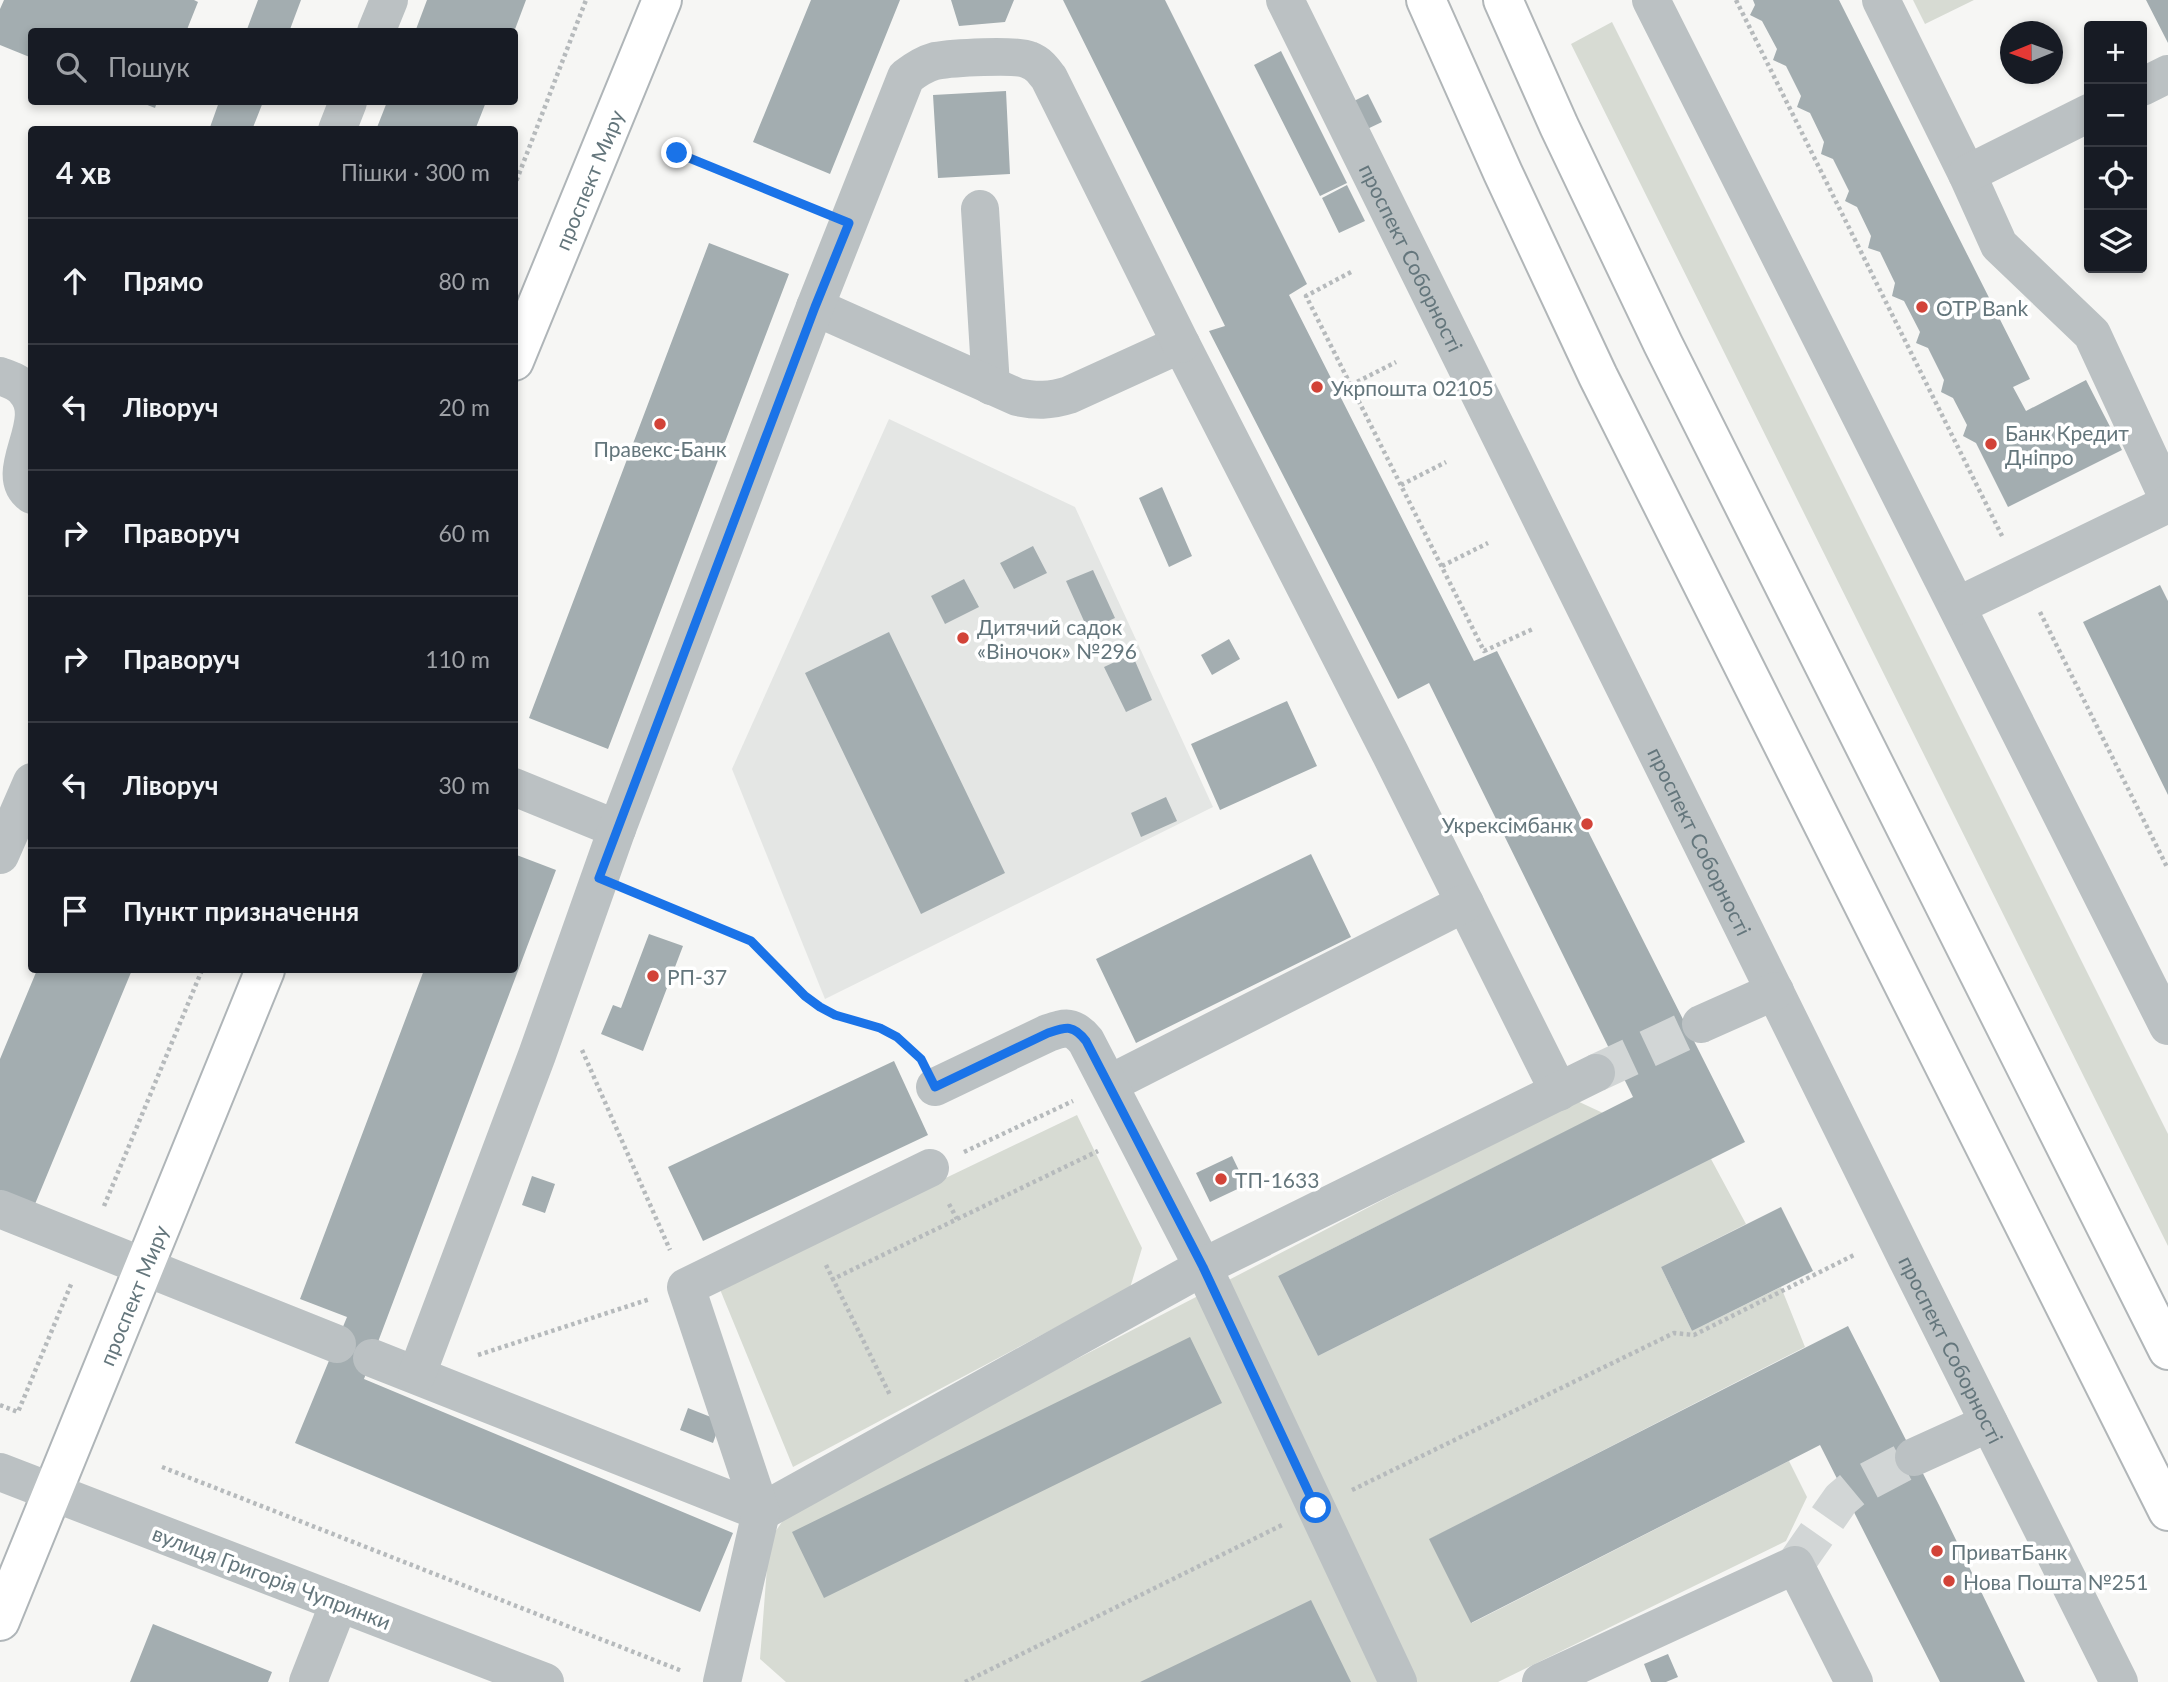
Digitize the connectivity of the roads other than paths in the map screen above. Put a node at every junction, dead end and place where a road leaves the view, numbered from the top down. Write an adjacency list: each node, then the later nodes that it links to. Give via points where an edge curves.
1 (389, 0): 8 (street)
2 (662, 0): 17 (main road, проспект Миру)
3 (1285, 0): 33 (street, проспект Соборності)
4 (1426, 0): 52 (main road, via 1598,376)
5 (1503, 0): 45 (main road, via 1663,344)
6 (1651, 0): 26 (street)
7 (1881, 0): 14 (street)
8 (378, 28)
9 (2168, 74): 10 (street)
10 (2147, 84)
11 (347, 105): 13 (street)
12 (2084, 116): 14 (street)
13 (339, 126)
14 (1967, 174): 24 (street, via 1999,246 2092,334)
15 (980, 209): 20 (street)
16 (815, 307): 18 (street, via 906,77 936,61 1027,58 1040,65 1049,78); 20 (street); 29 (street)
17 (518, 340)
18 (1181, 344): 20 (street, via 1051,401 1017,397); 31 (street)
19 (0, 376): 21 (street)
20 (991, 386)
21 (28, 394)
22 (28, 419): 23 (street, via 9,476 14,486)
23 (28, 493)
24 (2168, 498)
25 (2168, 504): 26 (street)
26 (1957, 607): 35 (street)
27 (518, 789): 29 (street)
28 (28, 791): 30 (street)
29 (617, 830): 47 (street)
30 (0, 855)
31 (1465, 903): 37 (street); 39 (street)
32 (264, 973): 42 (main road, проспект Миру)
33 (1775, 991): 34 (street); 48 (street, проспект Соборності)
34 (1701, 1024)
35 (2168, 1026)
36 (1597, 1073): 39 (street)
37 (1109, 1084): 38 (street, via 1078,1030 1065,1027); 43 (street)
38 (935, 1087)
39 (1559, 1092): 43 (street)
40 (930, 1168): 53 (street, via 686,1287)
41 (0, 1209): 42 (street)
42 (144, 1266): 44 (street); 51 (main road, проспект Миру)
43 (1203, 1267): 53 (street); 59 (street)
44 (337, 1345)
45 (2168, 1350)
46 (372, 1358): 47 (street)
47 (417, 1374): 53 (street)
48 (1989, 1423): 49 (street); 62 (street, проспект Соборності)
49 (1914, 1457)
50 (0, 1472): 51 (street, вулиця Григорія Чупринки)
51 (51, 1492): 54 (street, вулиця Григорія Чупринки); 55 (main road, проспект Миру)
52 (2168, 1511)
53 (761, 1512): 56 (street)
54 (340, 1603): 57 (street); 58 (street, вулиця Григорія Чупринки)
55 (0, 1621)
56 (706, 1678)
57 (308, 1682)
58 (545, 1682)
59 (1398, 1682)
60 (1541, 1682): 61 (street, via 1795,1565)
61 (1854, 1682)
62 (2119, 1682)

